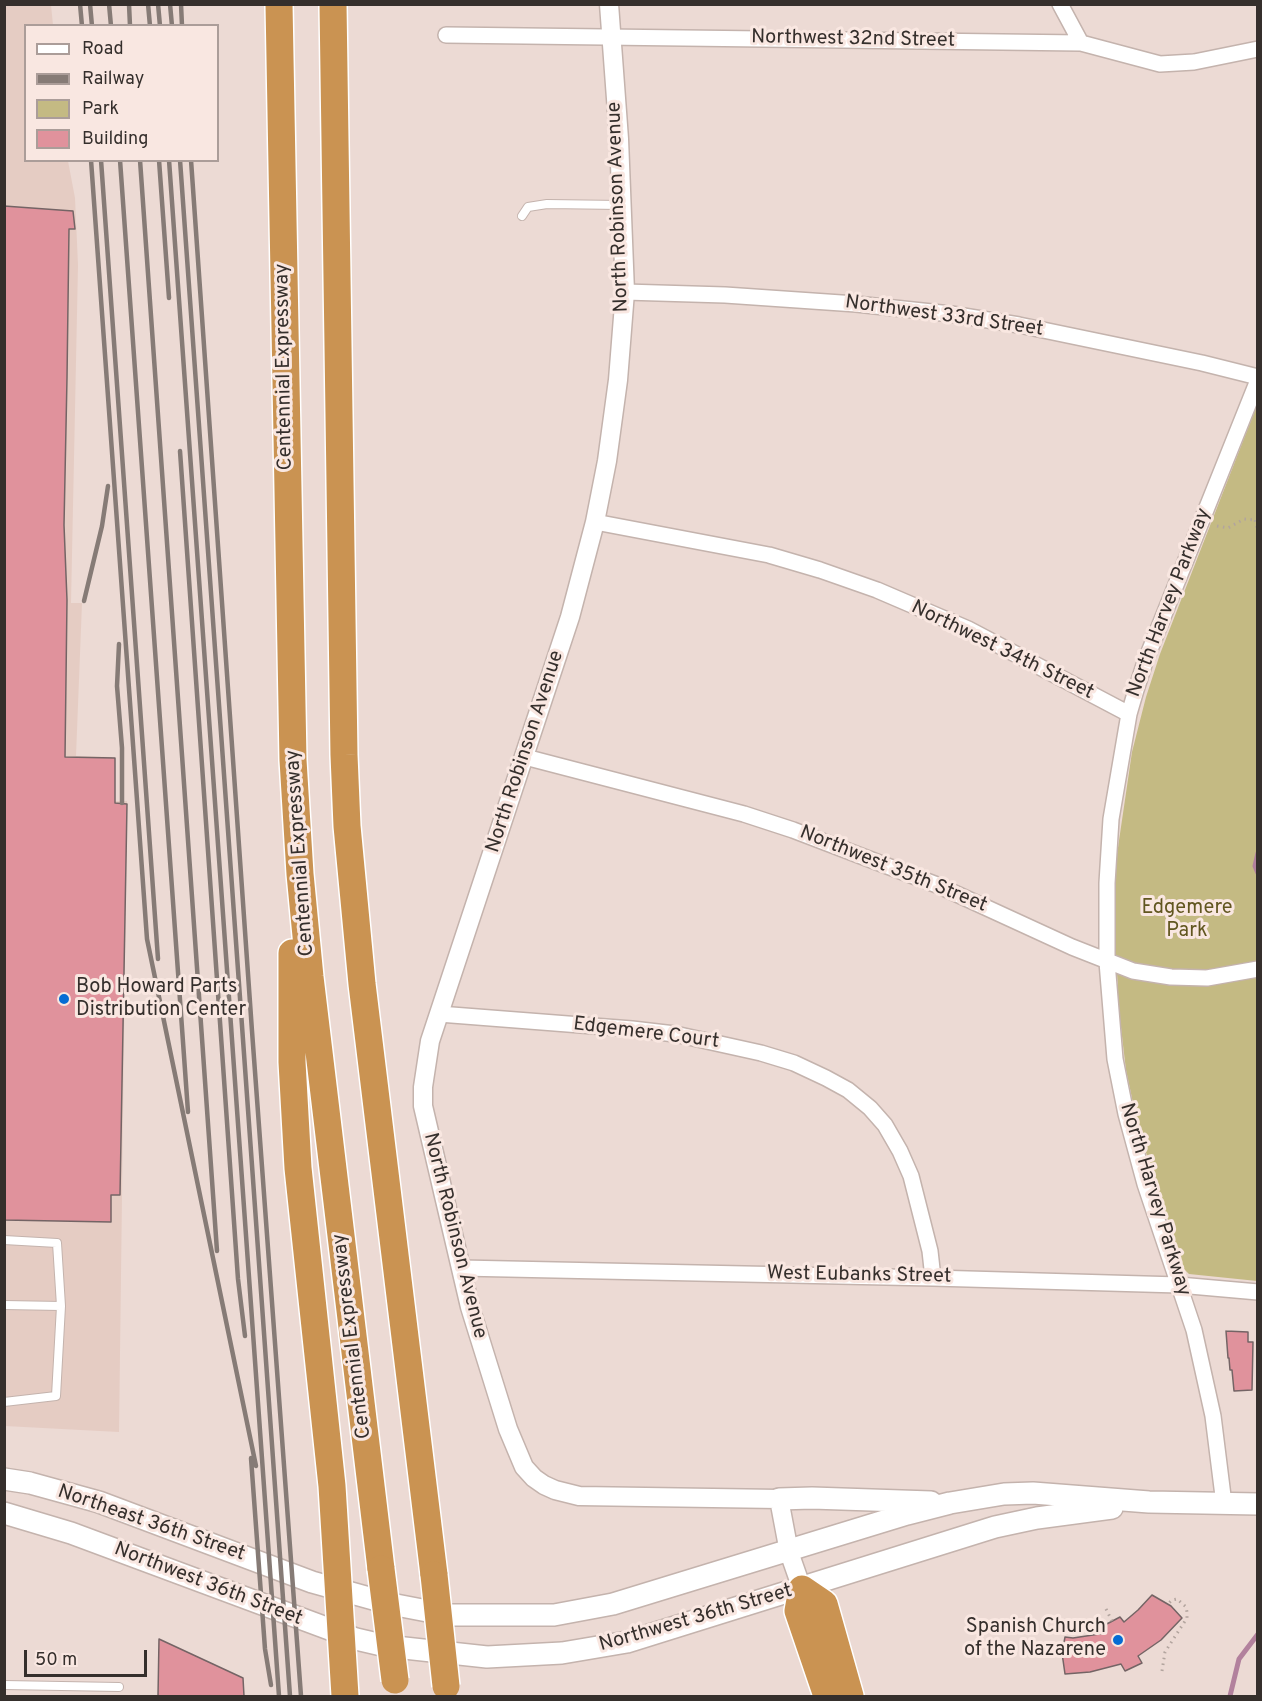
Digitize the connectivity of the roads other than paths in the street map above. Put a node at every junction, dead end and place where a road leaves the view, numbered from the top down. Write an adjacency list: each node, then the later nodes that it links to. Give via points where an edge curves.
1 (279, 4): 16 (highway, Centennial Expressway)
2 (333, 4): 43 (highway, bridge, via 347,826 362,984)
3 (609, 4): 6 (street, North Robinson Avenue)
4 (1060, 4): 7 (street)
5 (446, 35): 6 (street, Northwest 32nd Street)
6 (611, 38): 7 (street, Northwest 32nd Street); 9 (street, North Robinson Avenue)
7 (1081, 43): 8 (street, Northwest 32nd Street, via 1160,64 1194,62)
8 (1257, 49)
9 (623, 205): 10 (lane, via 547,204 528,207); 11 (street, North Robinson Avenue)
10 (522, 216)
11 (625, 292): 12 (street, Northwest 33rd Street, via 912,309 1019,325); 13 (street, North Robinson Avenue, via 613,426)
12 (1257, 378): 14 (street, North Harvey Parkway, via 1145,662)
13 (595, 522): 14 (street, Northwest 34th Street, via 769,555 830,573 968,629); 15 (street, North Robinson Avenue, via 570,617)
14 (1130, 714): 17 (street, North Harvey Parkway, via 1112,819)
15 (525, 757): 17 (street, Northwest 35th Street, via 793,830 937,885); 19 (street, North Robinson Avenue)
16 (293, 760): 37 (highway, via 292,1062 298,1168 333,1486); 42 (highway, Centennial Expressway, bridge, via 310,977)
17 (1107, 962): 18 (street, Northwest 35th Street, via 1133,971 1180,978 1223,977); 23 (street, North Harvey Parkway, via 1115,1059 1126,1114)
18 (1257, 969)
19 (439, 1014): 21 (street, North Robinson Avenue, via 425,1068 423,1106); 22 (street, Edgemere Court, via 675,1034 761,1053 826,1078 870,1108 900,1151 911,1176)
20 (4, 1240): 26 (lane, via 57,1243)
21 (461, 1268): 22 (street, West Eubanks Street); 29 (street, North Robinson Avenue, via 508,1429 534,1478 555,1490 599,1498)
22 (933, 1278): 23 (street, West Eubanks Street)
23 (1179, 1285): 24 (street, West Eubanks Street); 32 (street, North Harvey Parkway, via 1194,1330 1213,1416)
24 (1257, 1292)
25 (4, 1305): 26 (lane)
26 (61, 1305): 27 (lane, via 56,1396)
27 (4, 1402)
28 (4, 1479): 36 (main road, Northeast 36th Street, via 99,1502)
29 (779, 1499): 31 (main road); 35 (street)
30 (1149, 1502): 31 (main road, Northwest 36th Street, via 1033,1492); 32 (main road, Northwest 36th Street); 38 (main road, Northwest 36th Street, via 995,1527)
31 (950, 1503): 35 (main road, Northwest 36th Street)
32 (1224, 1504): 33 (main road, Northwest 36th Street)
33 (1257, 1504)
34 (4, 1513): 39 (main road, Northwest 36th Street, via 71,1533)
35 (789, 1552): 37 (main road, Northwest 36th Street, via 613,1604 554,1614 430,1613); 38 (street)
36 (295, 1576): 37 (main road, Northwest 36th Street)
37 (338, 1589): 39 (highway)
38 (802, 1589): 39 (main road, Northwest 36th Street, via 627,1642 562,1653 462,1655 386,1646); 45 (highway, via 798,1611); 46 (highway, via 824,1604)
39 (340, 1634): 44 (highway)
40 (4, 1685): 41 (lane)
41 (119, 1687)
42 (396, 1688)
43 (447, 1691)
44 (345, 1696)
45 (827, 1696)
46 (850, 1696)

